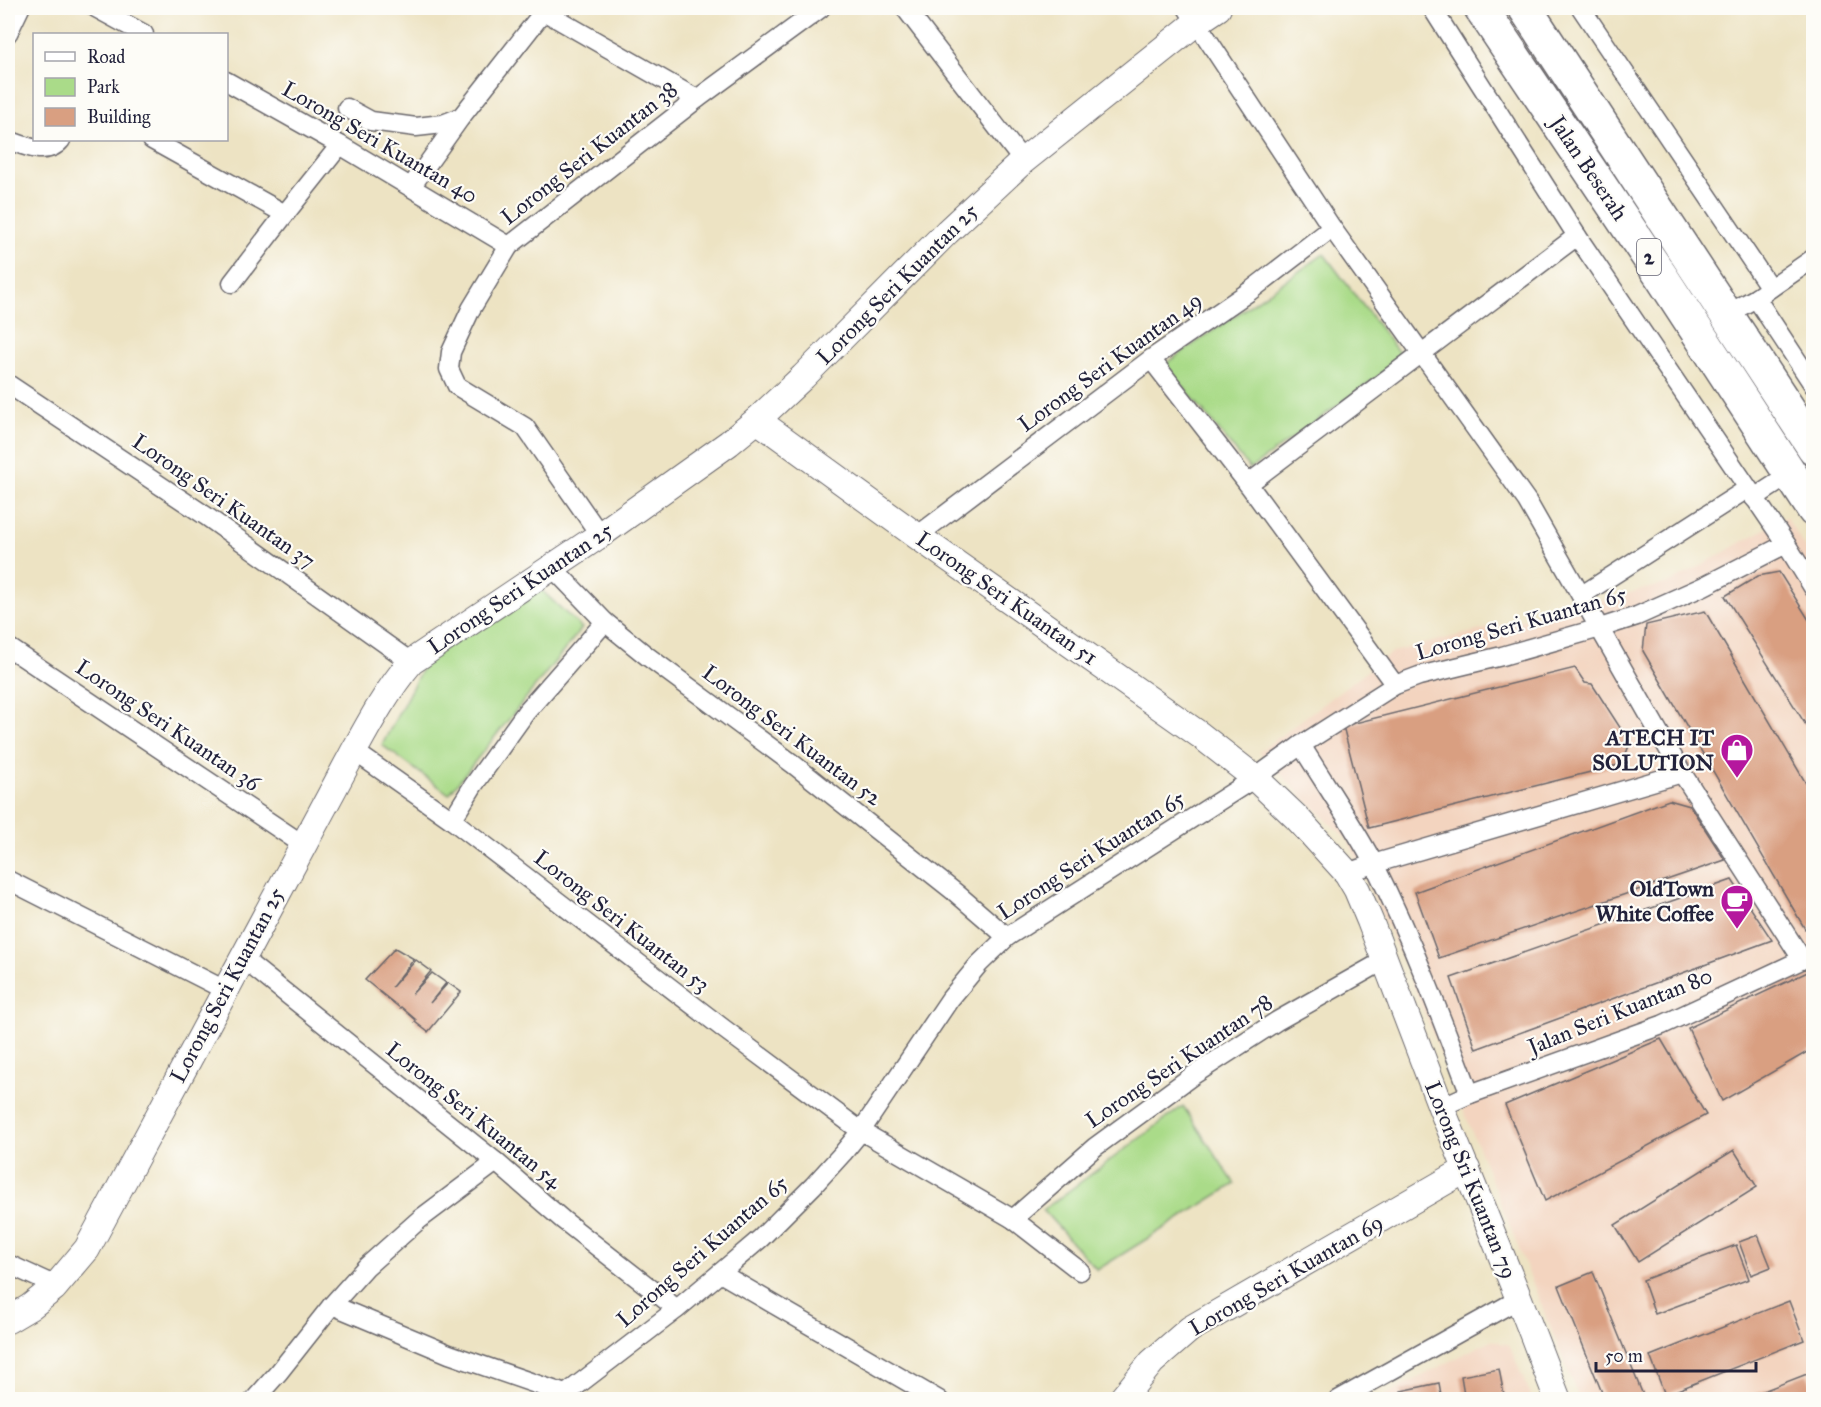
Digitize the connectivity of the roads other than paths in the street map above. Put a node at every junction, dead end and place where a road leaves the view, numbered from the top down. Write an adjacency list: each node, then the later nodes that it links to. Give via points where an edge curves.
1 (20, 8): 12 (street)
2 (96, 8): 13 (street)
3 (821, 8): 15 (street, Lorong Seri Kuantan 38)
4 (904, 8): 22 (street)
5 (1218, 8): 11 (street, Lorong Seri Kuantan 25)
6 (1432, 8): 26 (street)
7 (1480, 8): 38 (highway, Jalan Beserah / 2)
8 (1525, 8): 31 (highway, Jalan Beserah / 2)
9 (1581, 8): 30 (street)
10 (541, 9): 15 (street); 17 (street)
11 (1192, 15): 22 (street, Lorong Seri Kuantan 25); 25 (street)
12 (8, 33)
13 (138, 33)
14 (228, 82): 21 (street, Lorong Seri Kuantan 40)
15 (697, 99): 27 (street, Lorong Seri Kuantan 38)
16 (347, 108): 17 (street, via 371,121 416,127 443,124)
17 (460, 117): 23 (street)
18 (8, 140): 19 (street, via 40,150 57,146)
19 (60, 141)
20 (154, 141): 24 (street)
21 (340, 145): 23 (street, Lorong Seri Kuantan 40); 24 (street)
22 (1023, 161): 36 (street, Lorong Seri Kuantan 25)
23 (411, 187): 27 (street, Lorong Seri Kuantan 40)
24 (285, 214): 29 (street)
25 (1332, 228): 32 (street); 33 (street, Lorong Seri Kuantan 49)
26 (1577, 236): 32 (street); 40 (street)
27 (509, 246): 42 (street, Lorong Seri Kuantan 38, via 471,309 451,352 449,369 457,386 525,427)
28 (1814, 258): 30 (street)
29 (232, 283)
30 (1763, 293): 31 (street); 35 (street)
31 (1726, 315): 37 (highway, Jalan Beserah / 2)
32 (1421, 354): 39 (street); 47 (street, via 1527,501)
33 (1151, 359): 39 (street); 43 (street, Lorong Seri Kuantan 49)
34 (8, 384): 51 (street, Lorong Seri Kuantan 37, via 206,516)
35 (1814, 386)
36 (757, 420): 42 (street, Lorong Seri Kuantan 25); 43 (street, Lorong Seri Kuantan 51)
37 (1814, 448)
38 (1791, 474): 40 (street); 41 (highway, Jalan Beserah / 2)
39 (1248, 484): 52 (street)
40 (1750, 494): 44 (street); 47 (street)
41 (1814, 510)
42 (600, 535): 45 (street, Lorong Seri Kuantan 25)
43 (917, 536): 56 (street, Lorong Seri Kuantan 51)
44 (1786, 544): 46 (street); 49 (street, Lorong Seri Kuantan 65, via 1704,586)
45 (552, 567): 48 (street, Lorong Seri Kuantan 52); 51 (street, Lorong Seri Kuantan 25)
46 (1814, 590)
47 (1582, 595): 49 (street)
48 (605, 622): 57 (street, via 526,712); 62 (street, Lorong Seri Kuantan 52, via 793,764)
49 (1600, 628): 52 (street, Lorong Seri Kuantan 65); 55 (street)
50 (8, 647): 58 (street, Lorong Seri Kuantan 36)
51 (411, 662): 54 (street, Lorong Seri Kuantan 25, via 381,702)
52 (1395, 685): 53 (street, Lorong Seri Kuantan 65)
53 (1301, 745): 56 (street, Lorong Seri Kuantan 65); 59 (street)
54 (354, 751): 57 (street, Lorong Seri Kuantan 53); 58 (street, Lorong Seri Kuantan 25)
55 (1682, 773): 59 (street); 63 (street)
56 (1255, 778): 60 (street, Lorong Seri Kuantan 51); 62 (street, Lorong Seri Kuantan 65)
57 (452, 820): 69 (street, Lorong Seri Kuantan 53)
58 (302, 844): 64 (street, Lorong Seri Kuantan 25)
59 (1373, 864): 60 (street); 67 (street, via 1425,974)
60 (1347, 873): 65 (street, Lorong Sri Kuantan 79)
61 (9, 884): 66 (street)
62 (1007, 937): 69 (street, Lorong Seri Kuantan 65, via 950,999)
63 (1808, 957): 67 (street, Jalan Seri Kuantan 80, via 1662,1024)
64 (242, 958): 66 (street, Lorong Seri Kuantan 25); 70 (street, Lorong Seri Kuantan 54)
65 (1385, 960): 68 (street, Lorong Sri Kuantan 79); 72 (street, Lorong Seri Kuantan 78, via 1277,1021 1192,1076 1095,1147)
66 (225, 990): 76 (street, Lorong Seri Kuantan 25, via 87,1249)
67 (1470, 1094): 68 (street, Jalan Seri Kuantan 80)
68 (1441, 1107): 71 (street, Lorong Sri Kuantan 79)
69 (861, 1131): 72 (street, Lorong Seri Kuantan 53); 75 (street, Lorong Seri Kuantan 65, via 813,1186)
70 (496, 1162): 78 (street, via 366,1267); 79 (street, Lorong Seri Kuantan 54)
71 (1467, 1170): 77 (street, Lorong Sri Kuantan 79); 82 (street, Lorong Seri Kuantan 69, via 1190,1329 1152,1362)
72 (1013, 1219): 74 (street, Lorong Seri Kuantan 53)
73 (8, 1264): 76 (street)
74 (1080, 1271)
75 (720, 1273): 79 (street, Lorong Seri Kuantan 65); 84 (street)
76 (54, 1288): 80 (street, Lorong Seri Kuantan 25)
77 (1519, 1299): 85 (street); 86 (street, Lorong Sri Kuantan 79)
78 (332, 1305): 81 (street); 83 (street)
79 (677, 1309): 81 (street, Lorong Seri Kuantan 65)
80 (8, 1320)
81 (562, 1397)
82 (1121, 1399)
83 (254, 1400)
84 (939, 1400)
85 (1338, 1400)
86 (1558, 1400)

